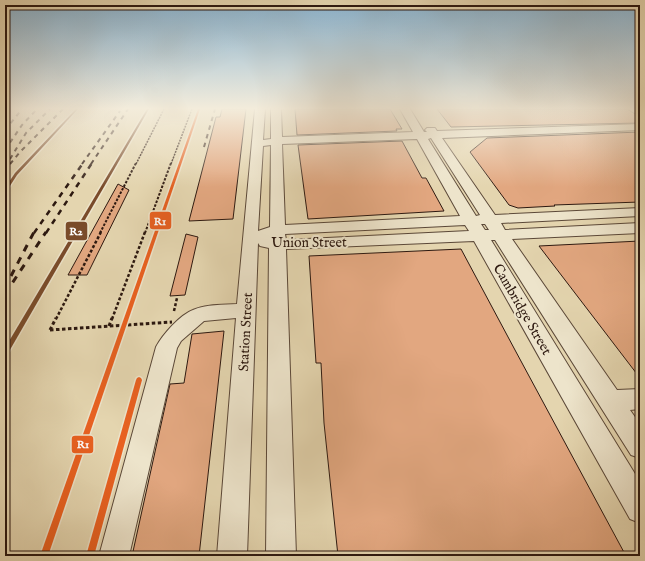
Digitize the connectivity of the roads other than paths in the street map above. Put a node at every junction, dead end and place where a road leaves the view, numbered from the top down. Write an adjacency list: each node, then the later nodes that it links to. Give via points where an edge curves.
1 (267, 135): 8 (street, Station Street)
2 (272, 135): 8 (street, Station Street)
3 (427, 135): 7 (street, Cambridge Street)
4 (429, 135): 7 (street, Cambridge Street)
5 (497, 135): 7 (street)
6 (631, 135): 7 (street)
7 (430, 139): 8 (street); 12 (street, Cambridge Street)
8 (270, 145): 9 (street, Station Street); 10 (street, Station Street)
9 (276, 188): 10 (street); 14 (street, Station Street)
10 (254, 189): 15 (street, Station Street)
11 (640, 212): 12 (street, Union Street)
12 (486, 228): 13 (street, Union Street); 14 (street, Union Street); 18 (street, Cambridge Street); 20 (street, Cambridge Street)
13 (640, 228)
14 (277, 237): 15 (street, Union Street); 23 (street, Station Street)
15 (250, 239): 16 (street, Station Street)
16 (246, 310): 21 (street, via 199,315 174,336 167,347); 22 (street, Station Street)
17 (640, 399): 18 (street)
18 (611, 400): 19 (street, Cambridge Street)
19 (640, 446)
20 (640, 509)
21 (114, 556)
22 (232, 556)
23 (281, 556)

